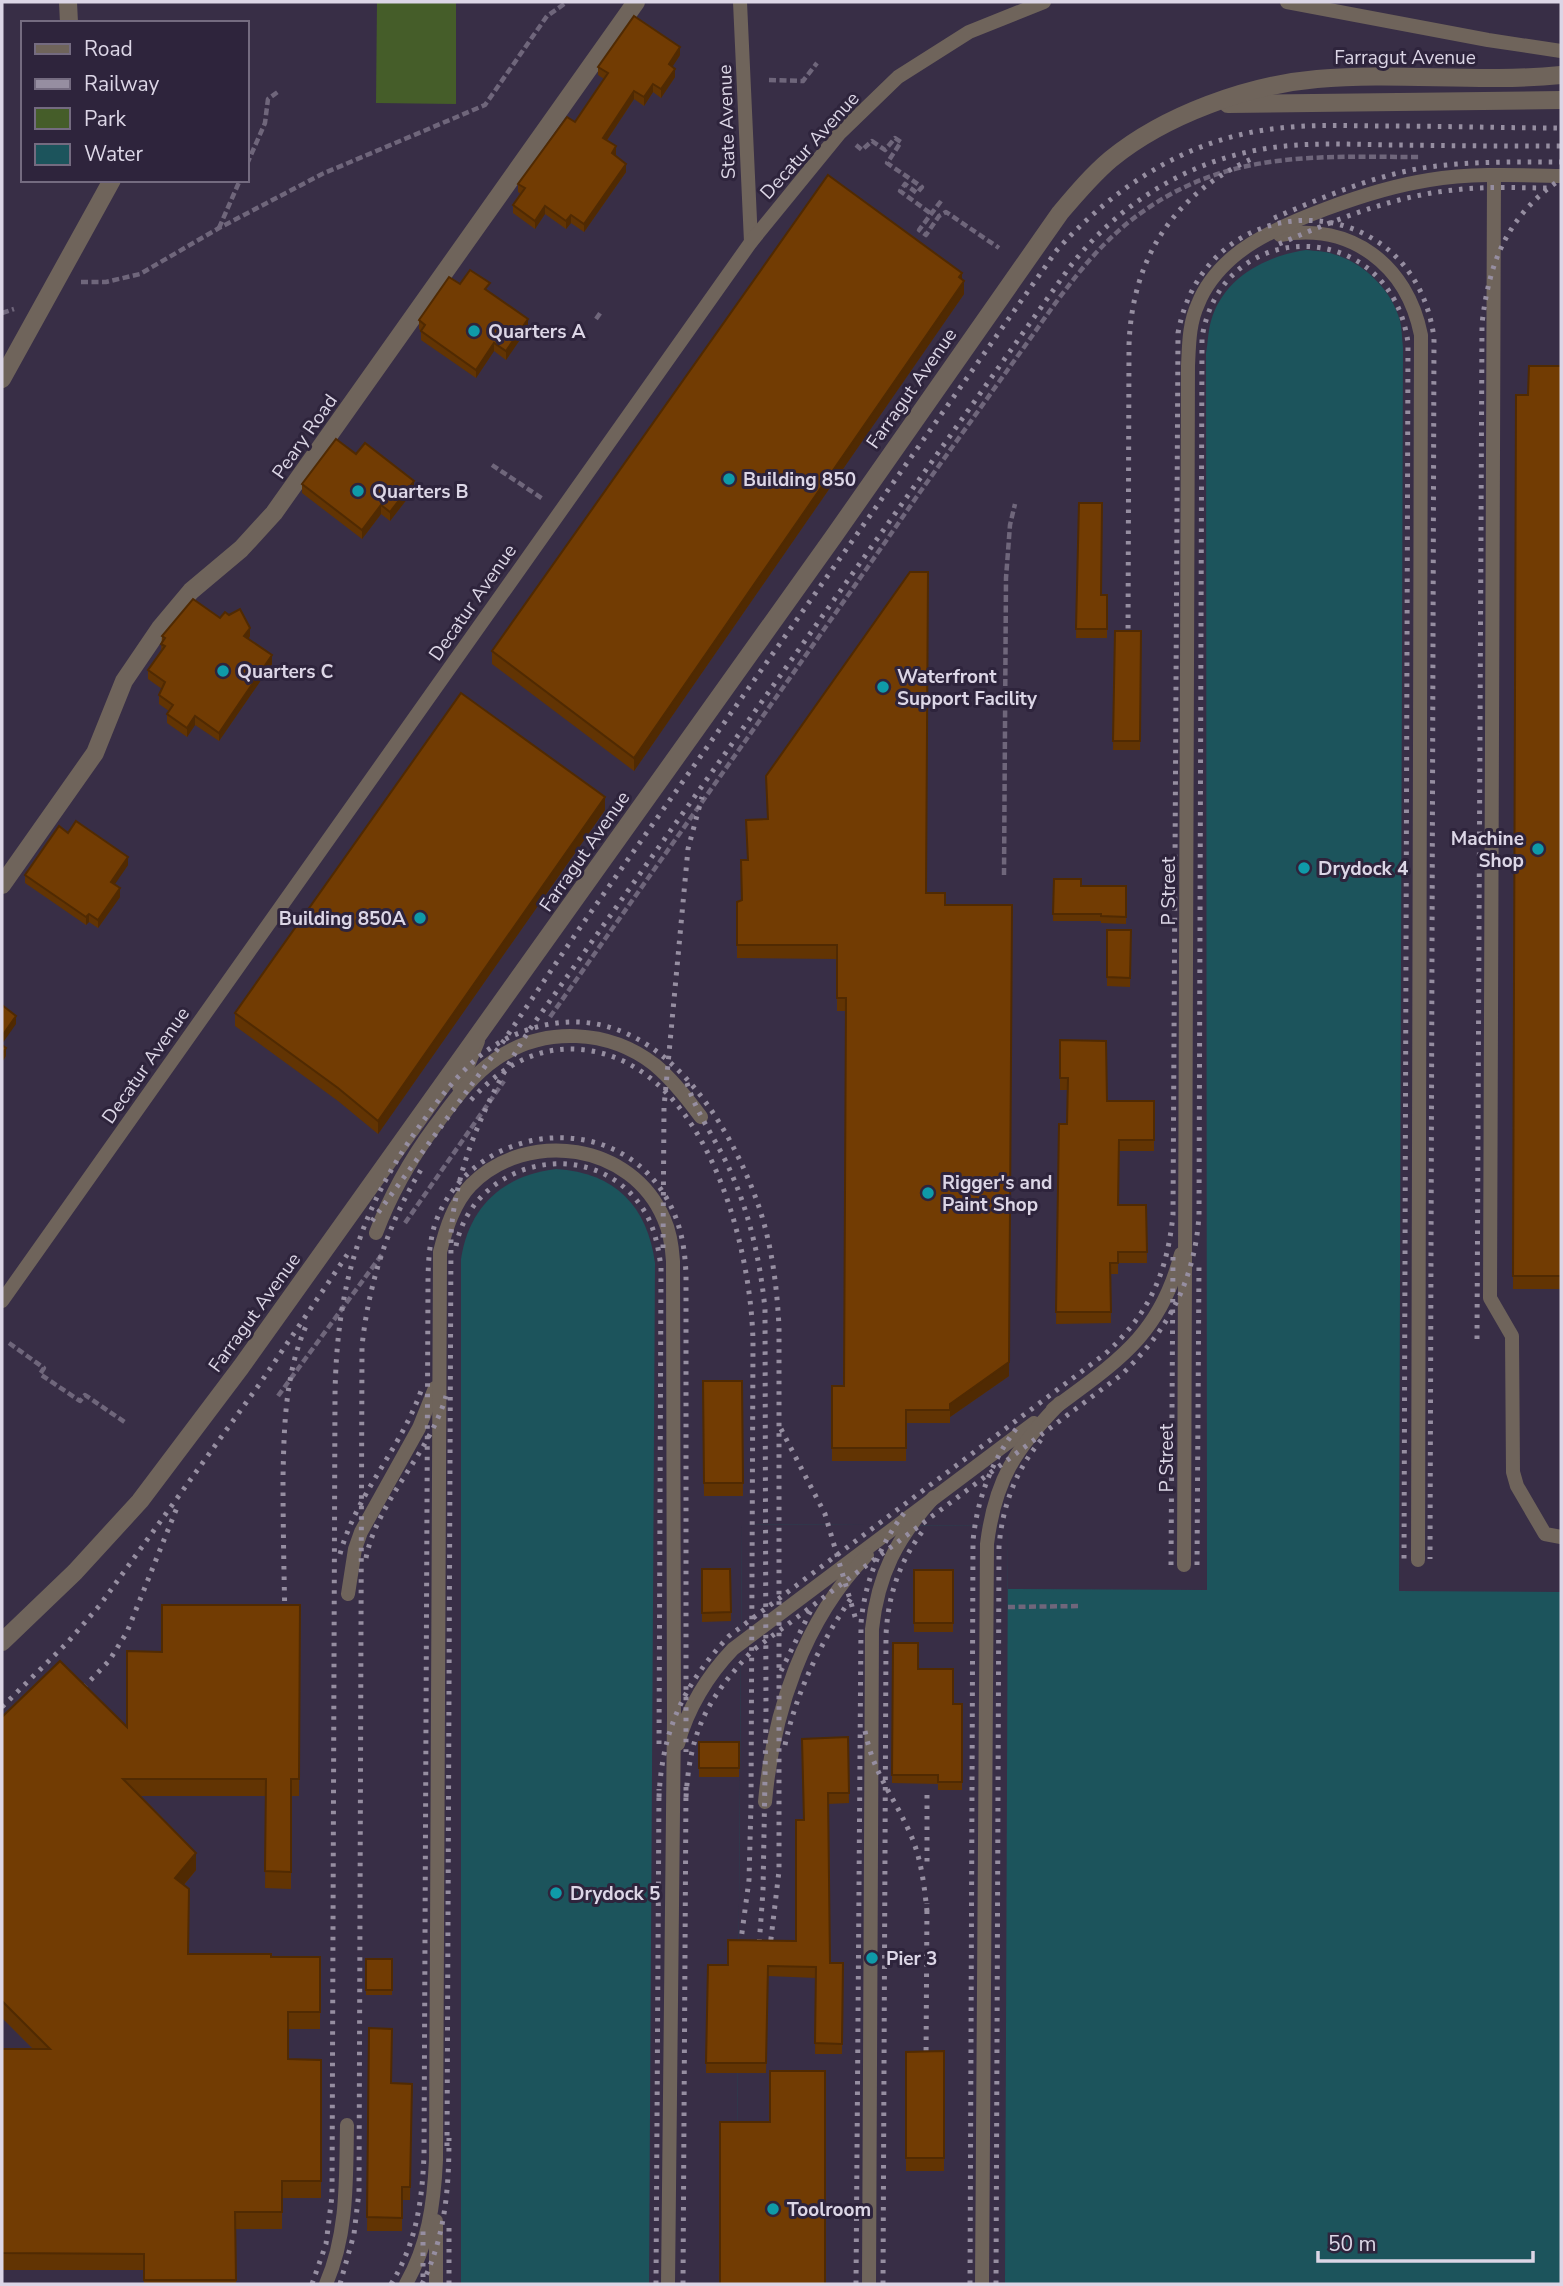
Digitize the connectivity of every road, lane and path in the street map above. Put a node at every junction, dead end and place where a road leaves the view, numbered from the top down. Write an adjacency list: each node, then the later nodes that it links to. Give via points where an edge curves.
1 (68, 2): 7 (street)
2 (567, 2): 24 (path, via 547,16 485,105 322,174)
3 (636, 2): 38 (street, Peary Road, via 274,513 160,628 124,681 95,753)
4 (740, 2): 25 (lane, State Avenue)
5 (1044, 2): 25 (lane, Decatur Avenue, via 969,32 898,78 839,134)
6 (1287, 2): 8 (lane)
7 (69, 21)
8 (1561, 51)
9 (817, 63): 11 (path, via 803,81)
10 (1561, 75): 14 (street, Farragut Avenue, via 1317,79 1255,89)
11 (769, 80)
12 (279, 91): 17 (path, via 268,99 265,123)
13 (1561, 100): 14 (street, Farragut Avenue)
14 (1211, 104): 39 (street, Farragut Avenue, via 1139,139 1112,158 1060,212)
15 (856, 145): 23 (path, via 862,150 872,141 886,150 895,138 901,142 887,163 922,187 917,193 905,184 900,191)
16 (1420, 158): 40 (path, via 1268,160 1195,181 1112,234 1078,271 981,406)
17 (248, 162)
18 (1494, 175): 19 (lane); 26 (lane, via 1430,180 1380,191 1315,214); 58 (lane, via 1490,1297 1512,1336 1513,1472 1517,1486 1545,1534)
19 (1561, 176)
20 (111, 182): 28 (street)
21 (239, 182): 24 (path)
22 (941, 201): 23 (path)
23 (930, 212): 27 (path, via 919,230 926,235 946,212)
24 (219, 228): 28 (path, via 140,274 106,282)
25 (751, 242): 50 (lane, Decatur Avenue)
26 (1255, 243): 45 (lane, P Street, via 1234,256 1208,285 1191,324 1189,347); 59 (lane, via 1307,232 1369,251 1405,289 1421,335)
27 (999, 248)
28 (56, 281): 33 (street)
29 (19, 308): 31 (path)
30 (601, 312): 32 (path)
31 (2, 313)
32 (596, 319)
33 (2, 379)
34 (492, 465): 35 (path)
35 (550, 503)
36 (1015, 504): 37 (path, via 1006,578)
37 (1004, 875)
38 (2, 885)
39 (486, 1023): 42 (lane); 46 (street, Farragut Avenue)
40 (533, 1042): 42 (lane, via 495,1059); 43 (lane, via 567,1035 622,1046 667,1076)
41 (505, 1080): 47 (path)
42 (453, 1102): 44 (lane)
43 (701, 1117)
44 (418, 1150): 46 (lane); 48 (lane, via 390,1197)
45 (1187, 1205): 54 (lane, via 1181,1255 1159,1312 1128,1351); 60 (lane, P Street)
46 (349, 1214): 64 (street, Farragut Avenue, via 140,1501)
47 (402, 1226)
48 (376, 1233)
49 (388, 1245): 53 (path)
50 (2, 1301)
51 (9, 1343): 55 (path, via 44,1368 40,1374 50,1381 80,1401 85,1395)
52 (440, 1359): 61 (lane, via 427,1412 360,1532); 65 (lane, via 444,1237 452,1213 482,1176 525,1153 565,1150 603,1158 645,1189 663,1216 673,1261); 68 (lane)
53 (278, 1396)
54 (1060, 1403): 56 (lane); 74 (lane, via 1005,1471 987,1544)
55 (126, 1423)
56 (934, 1497): 57 (lane); 73 (lane, via 889,1560 872,1629)
57 (909, 1516): 65 (lane, via 752,1632 724,1658 691,1709); 66 (lane, via 862,1560 810,1638 779,1716)
58 (1561, 1537)
59 (1418, 1560)
60 (1184, 1565)
61 (348, 1594)
62 (1081, 1606): 63 (path)
63 (1007, 1607)
64 (2, 1642)
65 (673, 1763): 72 (lane)
66 (765, 1802)
67 (347, 2125): 69 (lane, via 343,2223)
68 (436, 2160): 70 (lane, via 430,2220); 71 (lane)
69 (326, 2284)
70 (405, 2284)
71 (436, 2284)
72 (668, 2284)
73 (869, 2284)
74 (982, 2284)

